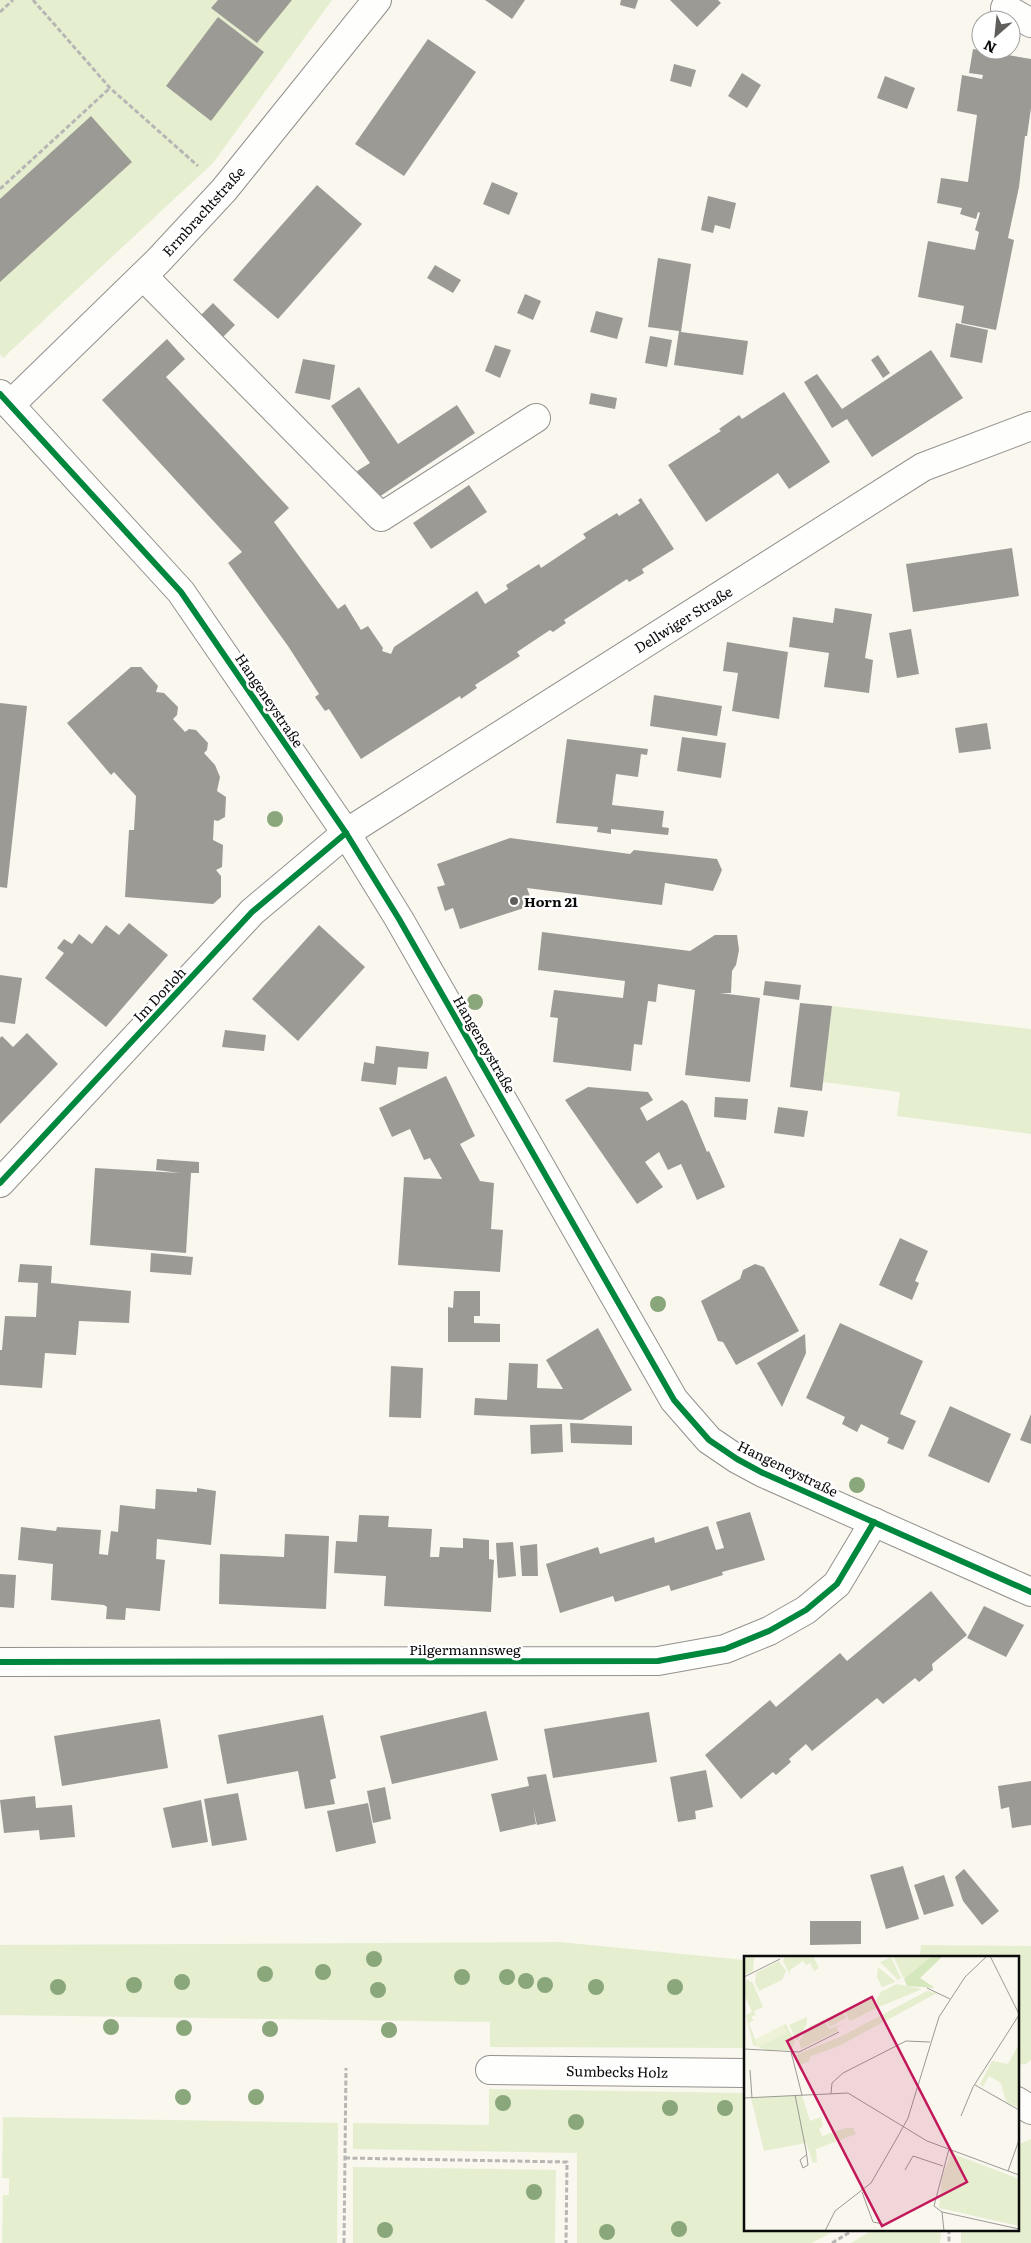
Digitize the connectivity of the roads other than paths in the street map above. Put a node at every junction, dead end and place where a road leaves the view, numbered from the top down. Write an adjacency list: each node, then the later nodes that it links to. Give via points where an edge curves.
1 (377, 0): 4 (street, Ermbrachtstraße, via 224,190)
2 (1005, 8): 3 (street)
3 (1031, 23)
4 (143, 276): 5 (street, Ermbrachtstraße); 6 (street, via 381,516)
5 (5, 399): 8 (street, Hangeneystraße, via 181,592)
6 (536, 418)
7 (1031, 426): 8 (street, Dellwiger Straße, via 923,467)
8 (346, 833): 9 (street, Im Dorloh, via 252,912); 10 (street, Hangeneystraße, via 399,919 674,1400 709,1440 737,1458 763,1473)
9 (0, 1183)
10 (874, 1522): 11 (street, Hangeneystraße); 12 (street, Pilgermannsweg, via 837,1584 806,1610 769,1631 725,1649 658,1661)
11 (1031, 1592)
12 (0, 1662)
13 (490, 2070): 14 (street, Sumbecks Holz)
14 (744, 2073)
15 (1018, 2102): 16 (street)
16 (1031, 2110)

